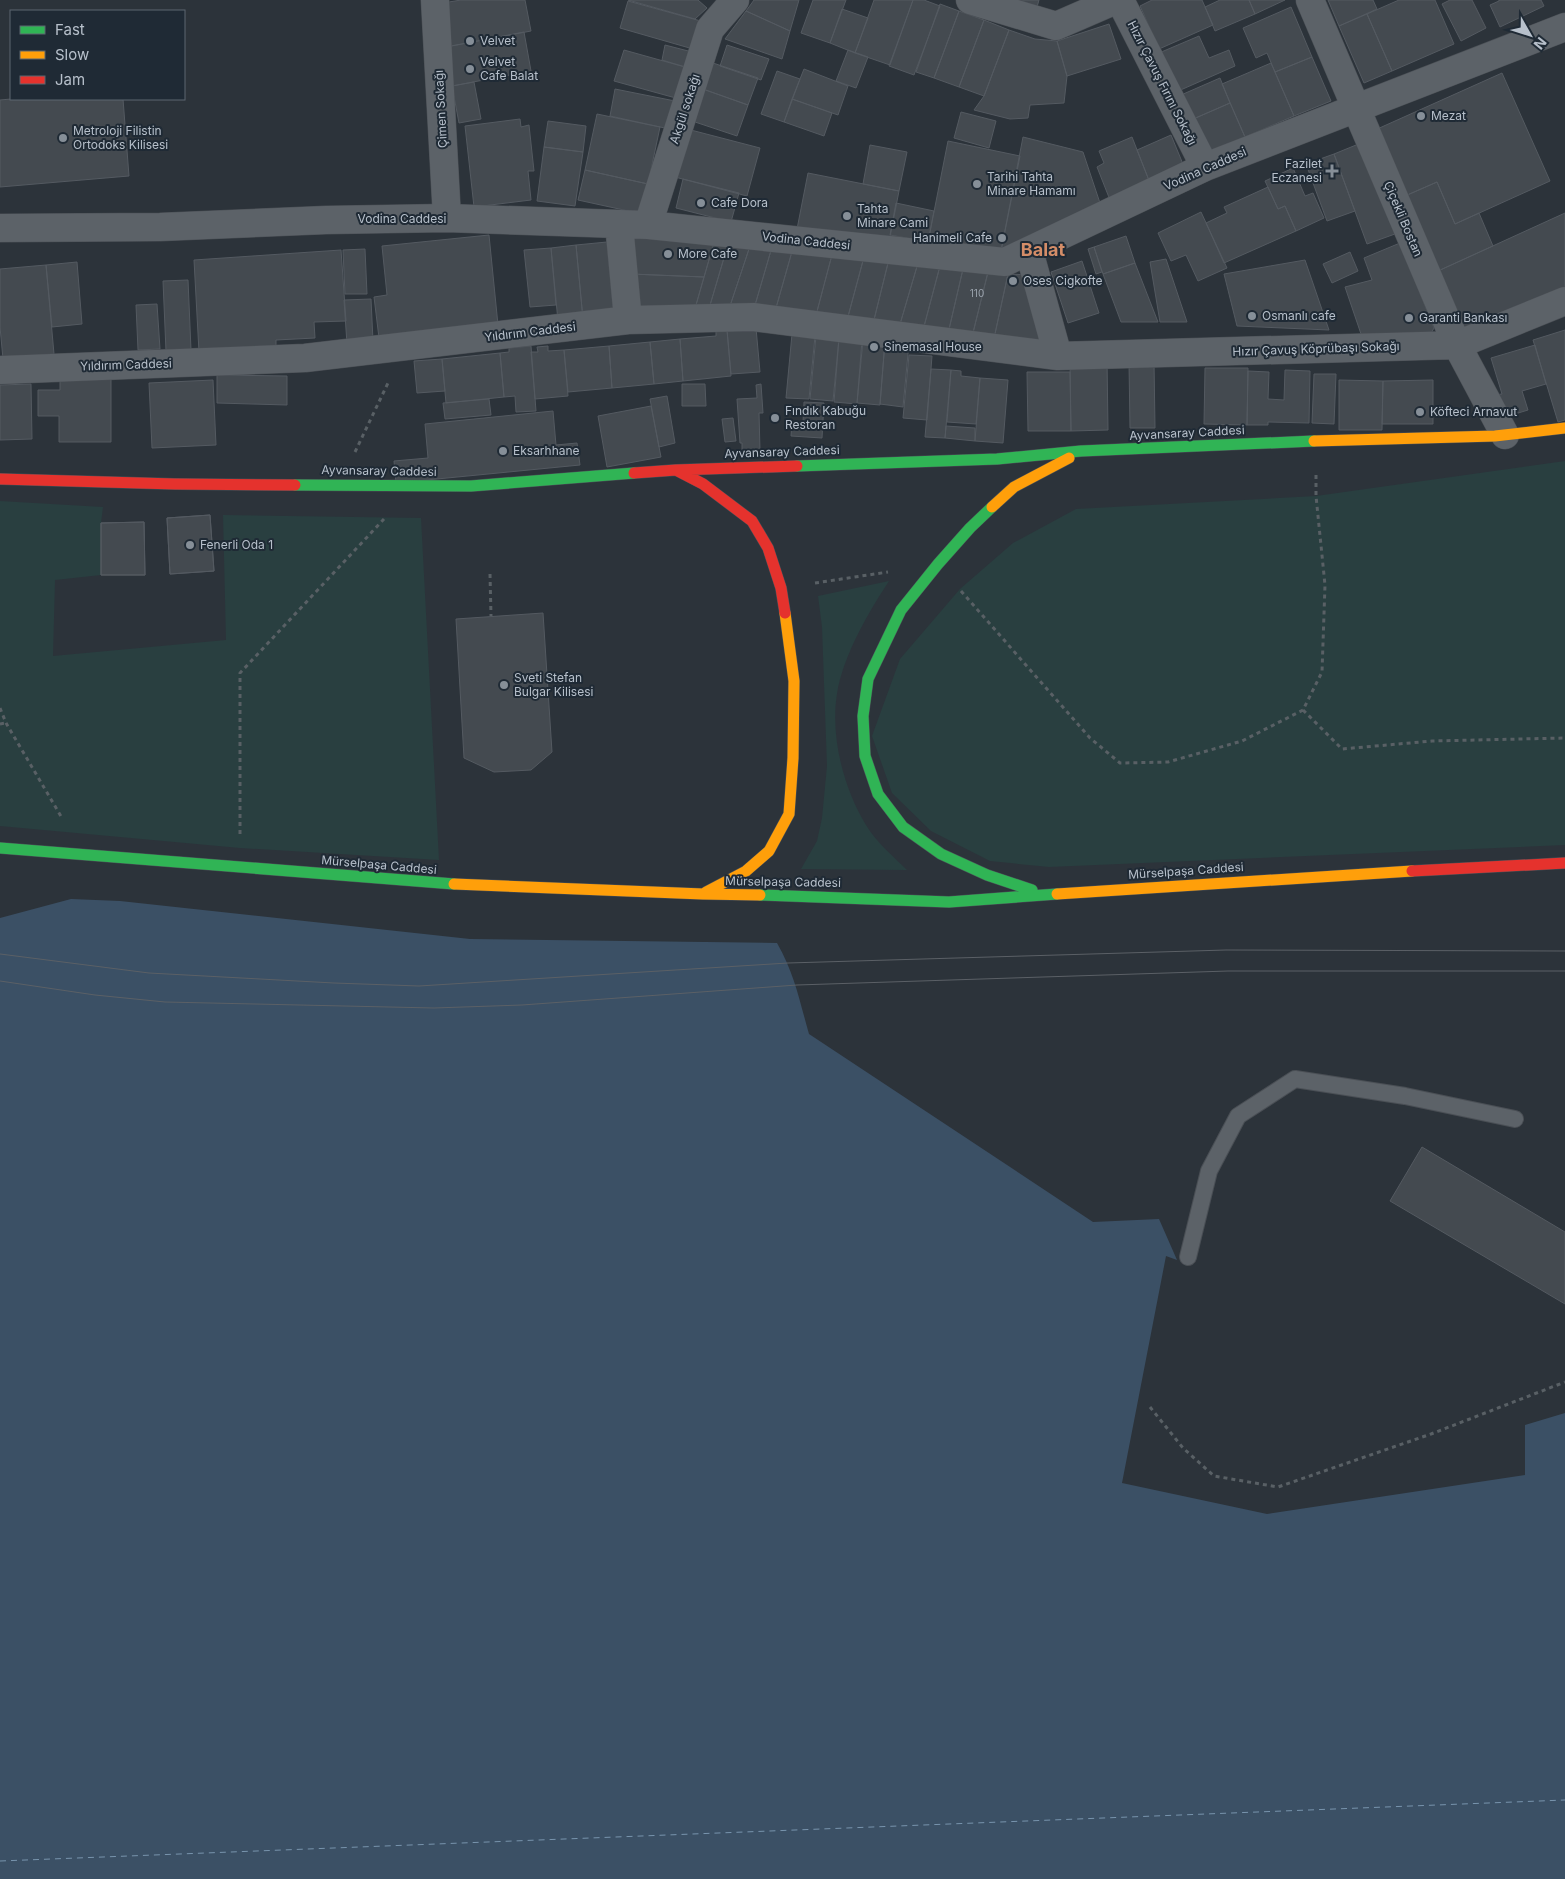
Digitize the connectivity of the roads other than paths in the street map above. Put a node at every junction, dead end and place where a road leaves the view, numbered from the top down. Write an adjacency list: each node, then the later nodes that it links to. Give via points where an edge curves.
1 (435, 0): 9 (street, Çimen Sokağı)
2 (735, 0): 11 (street, Akgül sokağı, via 710,29)
3 (970, 0): 4 (street, via 1056,26)
4 (1118, 0): 8 (street, Hızır Çavuş Fırını Sokağı)
5 (1310, 0): 7 (street, Çiçekli Bostan)
6 (1565, 28): 7 (street, Vodina Caddesi)
7 (1355, 109): 8 (street, Vodina Caddesi); 16 (street, Çiçekli Bostan)
8 (1205, 167): 13 (street, Vodina Caddesi)
9 (447, 218): 10 (street, Vodina Caddesi); 12 (street, Vodina Caddesi, via 160,227)
10 (619, 224): 11 (street, Vodina Caddesi); 15 (street)
11 (648, 225): 13 (street, Vodina Caddesi, via 1005,262)
12 (0, 228)
13 (1029, 251): 17 (street)
14 (1565, 301): 16 (street, Hızır Çavuş Köprübaşı Sokağı)
15 (628, 320): 17 (street, Yıldırım Caddesi, via 753,317); 18 (street, Yıldırım Caddesi, via 305,358)
16 (1457, 345): 17 (street, Hızır Çavuş Köprübaşı Sokağı); 20 (street, Çiçekli Bostan)
17 (1058, 356)
18 (0, 370)
19 (1565, 428): 20 (main road, Ayvansaray Caddesi)
20 (1505, 435): 21 (main road, Ayvansaray Caddesi)
21 (1081, 451): 22 (main road, Ayvansaray Caddesi, via 997,459); 27 (main road, via 1014,487 970,528 938,564 901,610 868,679 864,716 865,756 878,794 903,827 940,854 987,876)
22 (676, 470): 23 (main road, Ayvansaray Caddesi, via 471,486); 26 (main road, via 703,484 752,521 768,548 781,588 794,681 794,758 788,814 769,851 746,871)
23 (0, 479)
24 (0, 848): 26 (main road, Mürselpaşa Caddesi, via 466,885)
25 (1565, 863): 27 (main road, Mürselpaşa Caddesi)
26 (703, 894): 27 (main road, Mürselpaşa Caddesi, via 949,902)
27 (1044, 894)
28 (1515, 1118): 29 (lane, via 1405,1096 1294,1079 1238,1116 1209,1171)
29 (1188, 1257)

